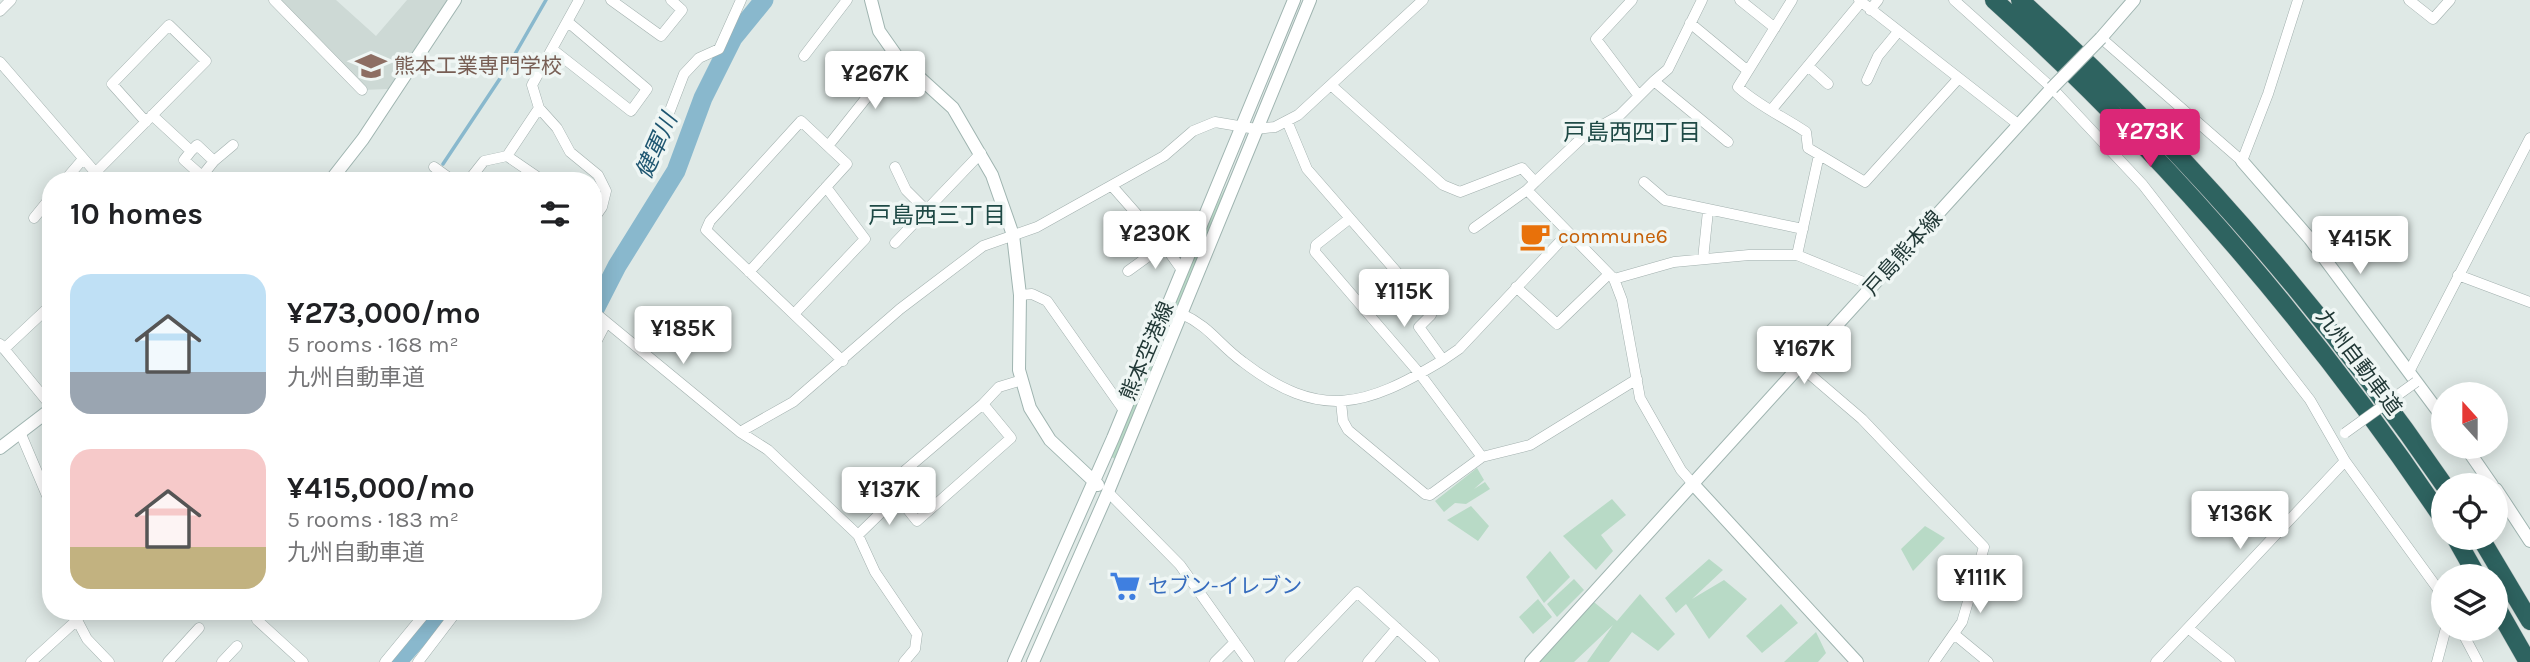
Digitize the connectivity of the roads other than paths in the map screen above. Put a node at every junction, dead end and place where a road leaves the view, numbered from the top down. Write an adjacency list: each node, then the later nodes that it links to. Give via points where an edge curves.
1 (11, 0): 27 (street)
2 (274, 0): 45 (street)
3 (455, 0): 73 (main road)
4 (579, 0): 28 (street)
5 (611, 0): 6 (street, via 661,36 682,10)
6 (671, 0)
7 (741, 0): 57 (street, via 719,49 699,58 684,74)
8 (847, 0): 34 (street)
9 (871, 0): 35 (main road, via 879,31)
10 (1294, 0): 52 (main road, 熊本空港線)
11 (1310, 0): 53 (main road, 熊本空港線)
12 (1423, 0): 43 (street)
13 (1632, 0): 46 (street, via 1596,39)
14 (1702, 0): 29 (street)
15 (1740, 0): 30 (street)
16 (1792, 0): 30 (street)
17 (1878, 0): 26 (street)
18 (1954, 0): 44 (street)
19 (1994, 0): 140 (highway, 九州自動車道, via 2119,117 2229,236 2385,433)
20 (2020, 0): 126 (highway, 九州自動車道, via 2132,104 2188,164 2298,290)
21 (2134, 0): 32 (main road, 戸島熊本線)
22 (2298, 0): 65 (street)
23 (2409, 0): 24 (street, via 2433,19)
24 (2450, 0)
25 (1860, 1): 26 (street); 37 (street)
26 (1870, 10): 31 (street)
27 (0, 12)
28 (568, 22): 33 (street); 33 (street, via 647,89 631,111)
29 (1690, 23): 38 (street); 41 (street, via 1668,69)
30 (1774, 28): 38 (street)
31 (1897, 33): 39 (street); 40 (street, via 1878,56)
32 (2101, 38): 44 (main road, 戸島熊本線, bridge); 65 (street)
33 (552, 49): 47 (street, via 532,85)
34 (804, 55)
35 (898, 58): 58 (street); 60 (main road, via 953,108)
36 (0, 62): 63 (street)
37 (1808, 66): 42 (street); 48 (street)
38 (1748, 71): 48 (street, via 1738,87)
39 (1958, 79): 51 (street); 61 (street, via 1865,182)
40 (1867, 80)
41 (1654, 81): 46 (street); 55 (street)
42 (1828, 83)
43 (1332, 86): 50 (street); 81 (street, via 1443,185 1460,192 1522,168)
44 (2052, 88): 51 (main road, 戸島熊本線); 129 (street, via 2143,185 2310,400)
45 (362, 90)
46 (1639, 96): 81 (street, via 1620,116 1585,135)
47 (539, 108): 62 (street); 77 (street, via 570,152)
48 (1772, 109): 61 (street, via 1806,132 1808,148)
49 (149, 119): 49 (street, via 112,84 169,25 206,61); 59 (street); 70 (street)
50 (1287, 121): 53 (street); 88 (street, via 1304,164)
51 (2019, 125): 102 (main road, 戸島熊本線)
52 (1242, 128): 53 (street); 80 (street, via 1215,122 1204,126 1177,148); 97 (main road, 熊本空港線)
53 (1256, 129): 107 (main road, 熊本空港線)
54 (2530, 138): 100 (street)
55 (1728, 142)
56 (233, 145): 64 (street)
57 (656, 146)
58 (828, 146): 82 (street, via 847,164); 99 (street, via 801,121 710,221 706,230)
59 (191, 151): 64 (street, via 197,145); 71 (street, via 184,160)
60 (981, 153): 85 (street); 92 (main road)
61 (1819, 155): 90 (street)
62 (507, 156): 75 (street, via 484,161); 76 (street)
63 (83, 159): 68 (street); 69 (street)
64 (214, 161): 72 (street)
65 (2242, 161): 117 (main road, via 2310,239)
66 (434, 167): 74 (street)
67 (895, 167): 85 (street, via 906,190)
68 (72, 172)
69 (94, 172)
70 (102, 172)
71 (198, 172)
72 (205, 172)
73 (337, 172)
74 (441, 172)
75 (475, 172)
76 (530, 172)
77 (594, 172)
78 (1644, 182): 86 (street, via 1665,200)
79 (602, 183): 83 (street, via 606,191)
80 (1112, 186): 92 (street); 94 (street)
81 (1531, 186): 89 (street); 91 (street)
82 (826, 187): 99 (street); 108 (street, via 865,239)
83 (602, 207)
84 (42, 208): 87 (street)
85 (926, 210): 93 (street)
86 (1708, 211): 90 (street); 96 (street)
87 (34, 218)
88 (1349, 219): 113 (street, via 1429,309 1431,315 1419,327); 116 (street, via 1316,245 1315,252)
89 (1474, 228)
90 (1803, 229): 95 (street)
91 (1567, 233): 101 (street); 103 (street)
92 (1013, 235): 104 (main road); 114 (street, via 983,246 900,309)
93 (895, 243)
94 (1164, 245): 97 (street); 98 (street)
95 (1797, 255): 96 (street); 102 (street)
96 (1703, 259): 101 (street)
97 (1182, 270): 124 (main road, 熊本空港線)
98 (1128, 271)
99 (749, 272): 108 (street)
100 (2458, 275): 105 (street); 117 (street)
101 (1612, 276): 103 (street, via 1557,324); 118 (street, via 1622,300)
102 (1873, 286): 115 (main road, 戸島熊本線)
103 (1516, 287): 113 (street, via 1459,349)
104 (1020, 295): 119 (main road); 124 (street, via 1032,294 1047,301)
105 (2530, 302)
106 (42, 313): 112 (street)
107 (1180, 313): 121 (street, via 1207,326 1239,360 1278,386 1300,397); 138 (main road, 熊本空港線)
108 (794, 314): 114 (street)
109 (602, 319): 110 (street)
110 (606, 323): 111 (street); 128 (street)
111 (602, 331)
112 (2, 346): 120 (street)
113 (1443, 360): 116 (street)
114 (843, 361): 128 (street, via 793,402)
115 (1800, 366): 137 (main road, 戸島熊本線); 158 (street, via 1862,419 1984,547 1962,622)
116 (1420, 374): 121 (street, via 1385,391); 131 (street)
117 (2412, 377): 122 (main road); 129 (street, bridge)
118 (1637, 379): 131 (street, via 1530,445); 137 (street, via 1640,398)
119 (1022, 380): 123 (street, via 999,387); 135 (main road, via 1040,427)
120 (42, 397)
121 (1341, 402): 131 (street, via 1348,430 1426,494 1435,493)
122 (2431, 402)
123 (984, 404): 139 (street, via 887,485); 139 (street, via 1011,438 917,521)
124 (1123, 409): 135 (main road, 熊本空港線)
125 (42, 415): 127 (main road)
126 (2400, 422): 133 (highway, 九州自動車道); 134 (highway)
127 (20, 432): 130 (main road); 136 (street)
128 (740, 432): 142 (street, via 768,450)
129 (2333, 441): 132 (street)
130 (0, 448)
131 (1482, 457)
132 (2345, 461): 146 (street); 156 (street)
133 (2436, 473)
134 (2440, 473)
135 (1094, 481): 138 (main road); 173 (main road, 熊本空港線)
136 (42, 484)
137 (1694, 485): 180 (main road, 戸島熊本線); 181 (main road)
138 (1108, 492): 162 (street, via 1180,565); 174 (main road, 熊本空港線)
139 (897, 497): 142 (street)
140 (2431, 501)
141 (2508, 507): 143 (main road)
142 (859, 535): 172 (street, via 875,572 917,634 915,649)
143 (2530, 541)
144 (2488, 550): 153 (highway)
145 (2499, 550): 147 (highway)
146 (2431, 580)
147 (2530, 596)
148 (75, 620): 165 (street)
149 (81, 620): 166 (street, via 87,639)
150 (257, 620): 169 (street)
151 (420, 620): 170 (street)
152 (449, 620): 171 (street)
153 (2530, 621)
154 (199, 628): 167 (street)
155 (1397, 628): 177 (street, via 1357,592); 178 (street); 179 (street)
156 (2188, 628): 185 (street); 186 (street)
157 (2508, 628): 190 (highway)
158 (1954, 634): 164 (street); 182 (street)
159 (2443, 641): 187 (street)
160 (2467, 641): 188 (street)
161 (2506, 641): 189 (highway)
162 (1235, 642): 175 (street); 176 (street)
163 (237, 646): 168 (street)
164 (1977, 653): 183 (street); 184 (street)
165 (30, 662)
166 (109, 662)
167 (168, 662)
168 (222, 662)
169 (303, 662)
170 (385, 662)
171 (418, 662)
172 (904, 662)
173 (1014, 662)
174 (1033, 662)
175 (1215, 662)
176 (1250, 662)
177 (1290, 662)
178 (1368, 662)
179 (1434, 662)
180 (1531, 662)
181 (1857, 662)
182 (1935, 662)
183 (1970, 662)
184 (1988, 662)
185 (2155, 662)
186 (2230, 662)
187 (2437, 662)
188 (2478, 662)
189 (2515, 662)
190 (2528, 662)

